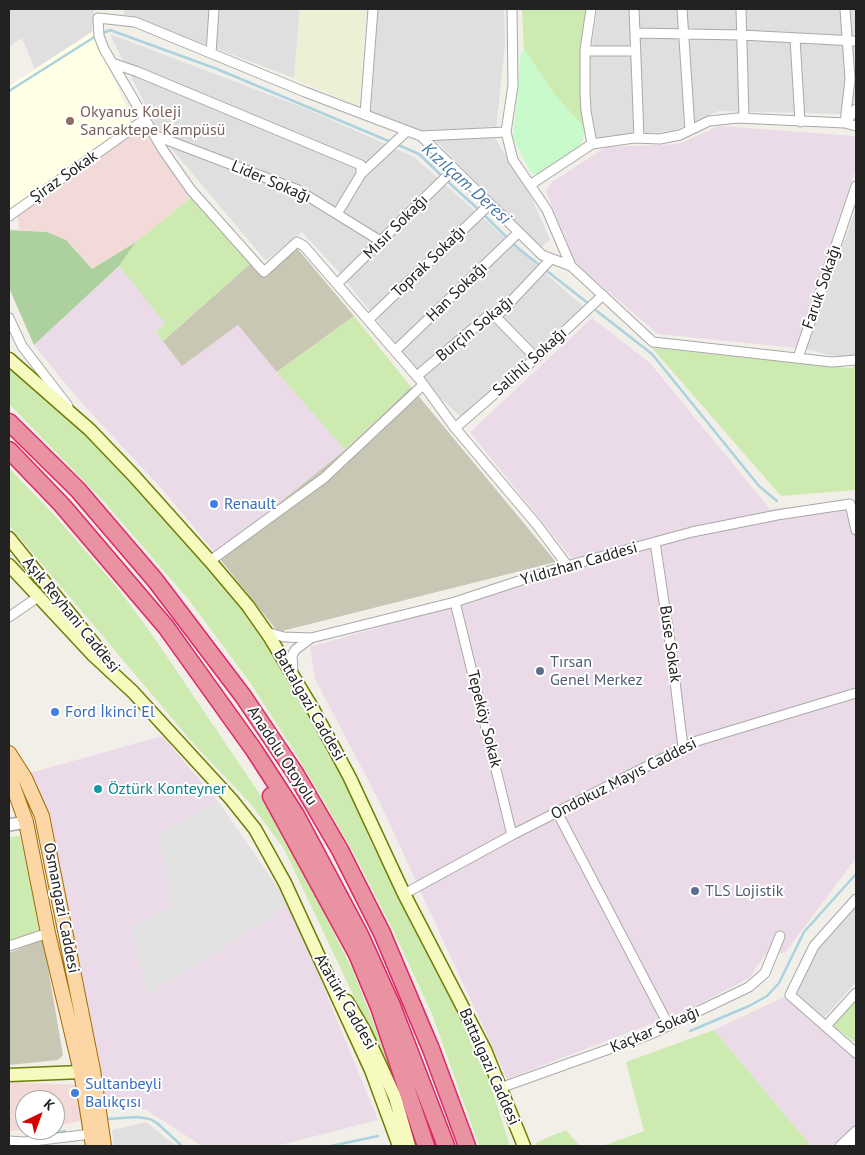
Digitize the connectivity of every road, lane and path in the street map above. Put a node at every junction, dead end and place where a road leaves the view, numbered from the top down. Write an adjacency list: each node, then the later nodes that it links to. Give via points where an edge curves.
1 (214, 9): 17 (street)
2 (373, 9): 20 (street)
3 (512, 9): 28 (street, via 513,85)
4 (591, 9): 15 (street)
5 (634, 9): 10 (street)
6 (682, 9): 11 (street)
7 (740, 9): 12 (street)
8 (845, 9): 14 (street)
9 (98, 14): 17 (street, via 135,22); 18 (street, via 99,33)
10 (635, 33): 11 (street); 16 (street)
11 (684, 34): 12 (street); 26 (street)
12 (741, 35): 13 (street); 21 (street)
13 (795, 38): 14 (street); 23 (street)
14 (852, 41): 24 (street)
15 (585, 51): 16 (street); 32 (street, via 586,111)
16 (635, 51): 31 (street)
17 (211, 53): 20 (street)
18 (112, 63): 22 (street); 34 (street, via 361,166)
19 (856, 109): 24 (street)
20 (365, 114): 27 (street)
21 (744, 118): 23 (street); 26 (street, via 709,120)
22 (144, 120): 29 (street); 39 (street, Şiraz Sokak)
23 (800, 122): 24 (street)
24 (844, 123): 25 (street)
25 (856, 126)
26 (690, 130): 31 (street, via 660,139)
27 (408, 131): 30 (street); 34 (street)
28 (506, 132): 30 (street); 35 (street, via 514,160)
29 (154, 135): 38 (street, Lider Sokağı, via 298,190); 44 (street, via 191,190 264,272 297,242)
30 (421, 136): 33 (street)
31 (639, 138): 32 (street)
32 (592, 144): 35 (street)
33 (452, 172): 37 (street); 41 (street, Mısır Sokağı)
34 (361, 174): 38 (street)
35 (530, 185): 43 (street, via 546,210)
36 (856, 186): 51 (street, Faruk Sokağı)
37 (488, 207): 40 (street); 48 (street, Toprak Sokağı)
38 (336, 214): 41 (street, Lider Sokağı)
39 (9, 216)
40 (516, 235): 42 (street); 49 (street, Han Sokağı)
41 (382, 242): 44 (street, Mısır Sokağı)
42 (549, 261): 43 (street); 46 (street, Burçin Sokağı, via 500,313)
43 (571, 266): 45 (street)
44 (337, 284): 48 (street)
45 (603, 295): 50 (street, Salihli Sokağı); 51 (street, via 653,342)
46 (493, 314): 50 (street); 54 (street, Burçin Sokağı)
47 (9, 318): 56 (street, Battalgazi Caddesi, via 22,346)
48 (368, 320): 49 (street)
49 (395, 351): 54 (street)
50 (536, 358): 58 (street, Salihli Sokağı)
51 (798, 358): 53 (street, via 832,362)
52 (9, 359): 56 (main road)
53 (856, 360)
54 (417, 376): 55 (street)
55 (424, 385): 58 (street); 63 (street, via 324,478)
56 (77, 418): 63 (main road, Battalgazi Caddesi)
57 (9, 422): 105 (highway, Anadolu Otoyolu, via 78,490 155,580 243,696 295,773 340,850 382,933 431,1049)
58 (455, 428): 65 (street, via 537,524)
59 (9, 450): 71 (highway, Anadolu Otoyolu, via 120,571)
60 (856, 530): 62 (street, Yıldızhan Caddesi, via 850,504 777,515)
61 (9, 538): 73 (main road, Aşık Reyhani Caddesi)
62 (655, 542): 65 (street, Yıldızhan Caddesi); 75 (street, Buse Sokak)
63 (210, 561): 69 (main road, Battalgazi Caddesi)
64 (9, 565): 66 (main road, Aşık Reyhani Caddesi)
65 (567, 565): 67 (street, Yıldızhan Caddesi)
66 (38, 597): 68 (street); 73 (main road, Aşık Reyhani Caddesi)
67 (456, 602): 70 (street, Yıldızhan Caddesi); 81 (street, Tepeköy Sokak)
68 (9, 617)
69 (266, 632): 70 (street, via 284,637); 72 (main road, Battalgazi Caddesi)
70 (311, 638): 72 (street, via 295,650)
71 (191, 660): 103 (highway, via 281,813 357,954); 104 (highway, Anadolu Otoyolu, via 296,815 360,935 392,1006)
72 (293, 676): 82 (main road, Battalgazi Caddesi, via 350,778)
73 (133, 692): 87 (main road, Aşık Reyhani Caddesi, via 255,829)
74 (856, 693): 75 (street, Ondokuz Mayıs Caddesi)
75 (683, 747): 78 (street, Ondokuz Mayıs Caddesi)
76 (9, 753): 92 (main road, Osmangazi Caddesi, via 25,778 42,816)
77 (9, 775): 79 (main road, Osmangazi Caddesi)
78 (557, 812): 81 (street, Ondokuz Mayıs Caddesi); 89 (street)
79 (26, 822): 80 (street); 84 (main road, Osmangazi Caddesi)
80 (9, 825)
81 (512, 835): 82 (street, Ondokuz Mayıs Caddesi)
82 (404, 894): 94 (main road, Battalgazi Caddesi, via 485,1050)
83 (856, 899): 90 (street, via 814,946 790,995)
84 (48, 933): 86 (street); 92 (main road, Osmangazi Caddesi)
85 (780, 936): 89 (street, Kaçkar Sokağı, via 769,966 754,983)
86 (9, 946)
87 (314, 948): 101 (main road, Atatürk Caddesi, via 378,1085); 102 (main road, Atatürk Caddesi, via 364,1030 394,1097)
88 (856, 993): 90 (street)
89 (669, 1026): 94 (street, Kaçkar Sokağı)
90 (826, 1026): 91 (street)
91 (856, 1053)
92 (87, 1071): 93 (main road); 96 (main road); 100 (main road)
93 (9, 1075)
94 (500, 1088): 106 (main road, Battalgazi Caddesi)
95 (856, 1131): 107 (street)
96 (92, 1140): 99 (street)
97 (9, 1141): 99 (street)
98 (856, 1141): 108 (street)
99 (26, 1144)
100 (104, 1146)
101 (399, 1146)
102 (409, 1146)
103 (426, 1146)
104 (446, 1146)
105 (467, 1146)
106 (524, 1146)
107 (840, 1146)
108 (851, 1146)

